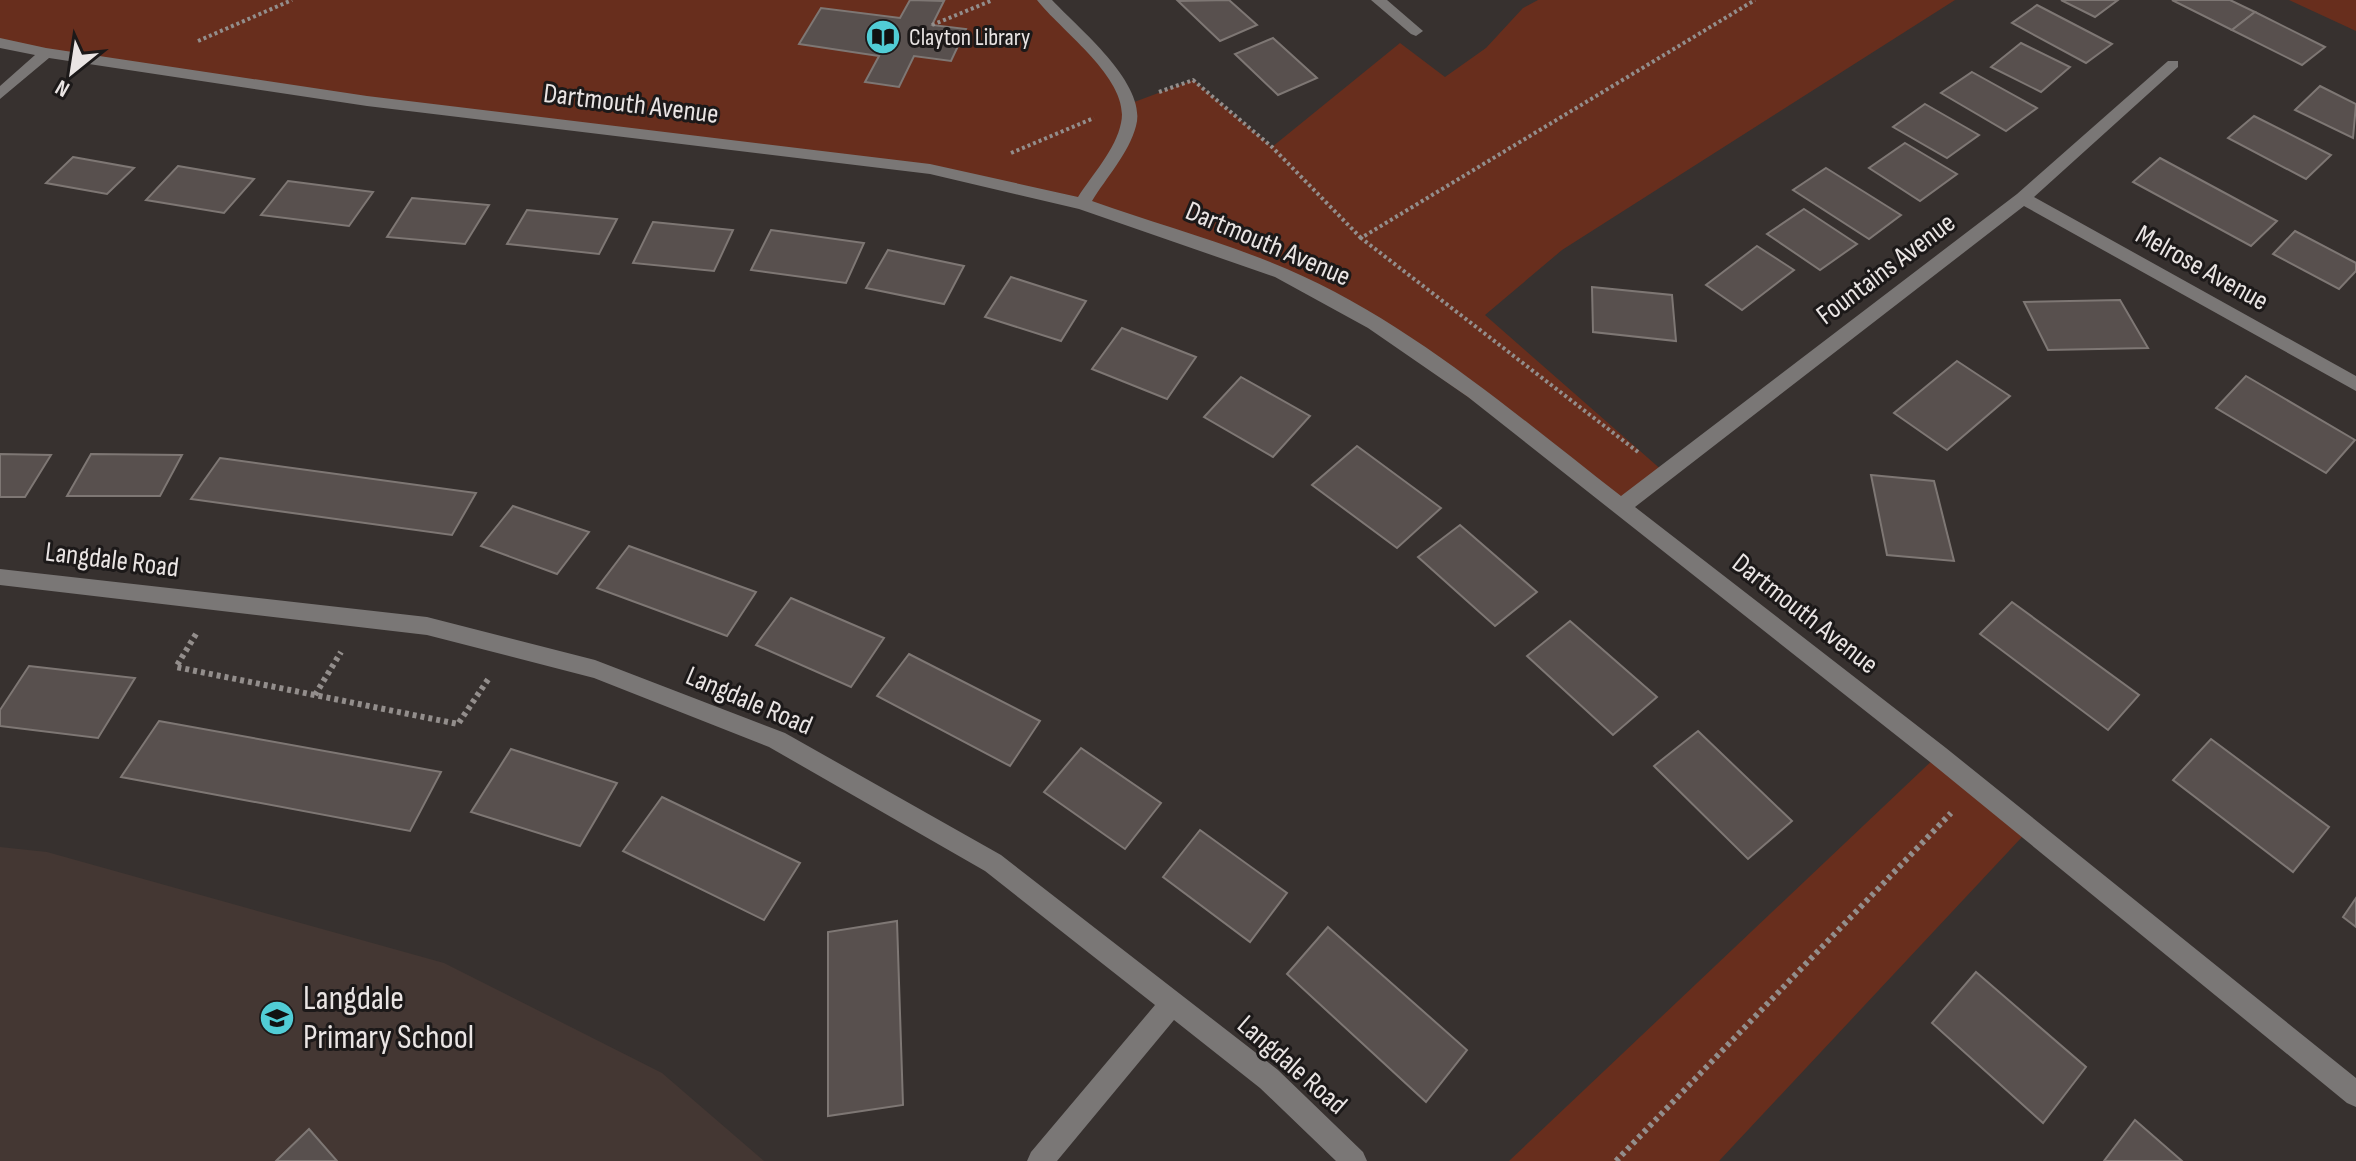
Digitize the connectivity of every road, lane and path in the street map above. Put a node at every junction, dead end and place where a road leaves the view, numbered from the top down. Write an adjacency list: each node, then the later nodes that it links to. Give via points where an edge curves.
1 (292, 0): 11 (path)
2 (993, 0): 6 (path)
3 (1044, 0): 13 (street, via 1112,71)
4 (1378, 0): 7 (street)
5 (1755, 0): 17 (path)
6 (932, 25)
7 (1416, 31)
8 (0, 43): 9 (street, Dartmouth Avenue)
9 (46, 53): 11 (street, Dartmouth Avenue); 12 (street)
10 (2173, 64): 15 (street, Fountains Avenue)
11 (145, 68): 14 (street, Dartmouth Avenue, via 367,101)
12 (0, 94)
13 (1129, 104): 14 (path); 16 (street, via 1130,122); 17 (path, via 1193,80 1272,147)
14 (960, 174): 16 (street, Dartmouth Avenue)
15 (2023, 198): 18 (street, Melrose Avenue); 19 (street, Fountains Avenue)
16 (1082, 204): 20 (street, Dartmouth Avenue, via 1281,273 1319,292 1474,392)
17 (1361, 238): 19 (path)
18 (2356, 384)
19 (1664, 472): 20 (street, Fountains Avenue)
20 (1623, 506): 26 (street, Dartmouth Avenue)
21 (0, 577): 22 (street, Langdale Road)
22 (215, 602): 23 (street, Langdale Road); 25 (path, via 176,667)
23 (360, 619): 24 (street, Langdale Road, via 427,626); 25 (path)
24 (510, 647): 25 (path, via 458,724); 27 (street, Langdale Road, via 595,669 777,740 993,863)
25 (315, 695)
26 (1977, 787): 28 (street, Dartmouth Avenue); 31 (path)
27 (1172, 1003): 29 (street); 30 (street, Langdale Road, via 1269,1079)
28 (2356, 1094)
29 (1040, 1161)
30 (1354, 1161)
31 (1616, 1161)

